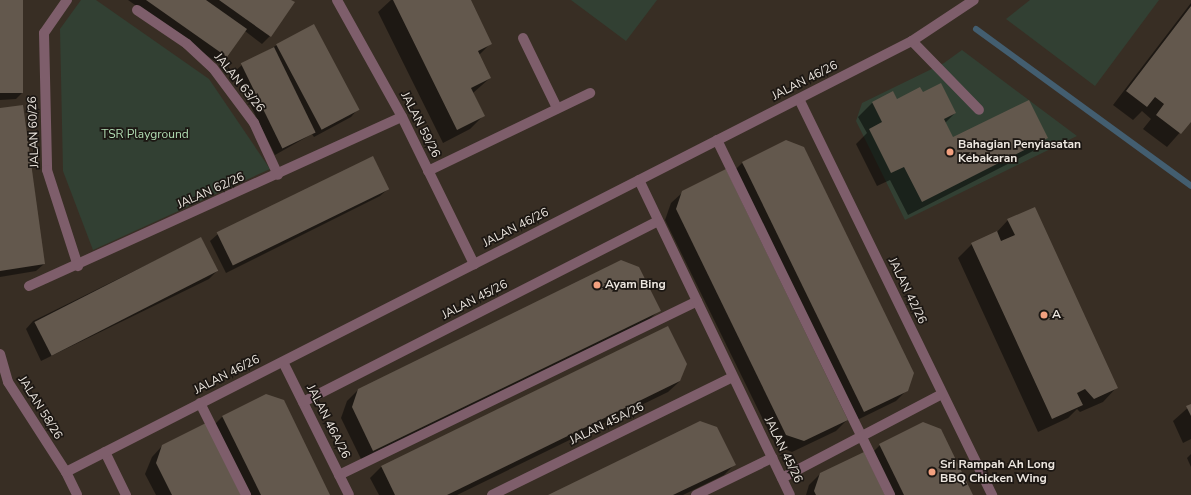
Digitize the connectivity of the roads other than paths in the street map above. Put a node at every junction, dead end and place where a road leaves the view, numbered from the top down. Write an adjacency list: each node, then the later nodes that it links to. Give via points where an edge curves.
1 (68, 0): 18 (street, JALAN 60/26, via 44,33 47,170)
2 (337, 0): 11 (street, JALAN 59/26)
3 (974, 0): 6 (street, JALAN 46/26)
4 (137, 10): 14 (street, JALAN 63/26, via 187,44 213,68 254,123)
5 (523, 38): 9 (street)
6 (912, 41): 8 (street, JALAN 46/26); 10 (street)
7 (590, 93): 9 (street)
8 (799, 99): 12 (street, JALAN 46/26); 24 (street, JALAN 42/26)
9 (557, 108): 13 (street)
10 (979, 110)
11 (402, 117): 13 (street, JALAN 59/26); 14 (street, JALAN 62/26)
12 (717, 140): 15 (street, JALAN 46/26); 27 (street)
13 (428, 171): 17 (street, JALAN 59/26)
14 (278, 175): 18 (street, JALAN 62/26)
15 (638, 180): 16 (street, JALAN 45/26); 17 (street, JALAN 46/26)
16 (658, 221): 20 (street, JALAN 45/26); 25 (street, JALAN 45/26)
17 (474, 264): 22 (street, JALAN 46/26)
18 (78, 266): 19 (street, JALAN 62/26)
19 (29, 286)
20 (697, 301): 23 (street, JALAN 45/26); 31 (street)
21 (0, 354): 30 (street, JALAN 58/26, via 8,382)
22 (283, 362): 25 (street, JALAN 46A/26); 26 (street, JALAN 46/26)
23 (733, 377): 29 (street, JALAN 45/26); 37 (street, JALAN 45A/26)
24 (942, 394): 27 (street); 41 (street, JALAN 42/26)
25 (303, 402): 31 (street, JALAN 46A/26)
26 (200, 404): 28 (street, JALAN 46/26); 35 (street)
27 (862, 436): 32 (street); 40 (street)
28 (105, 452): 30 (street, JALAN 46/26); 34 (street)
29 (772, 458): 32 (street, JALAN 45/26); 38 (street)
30 (66, 472): 33 (street, JALAN 58/26)
31 (340, 475): 36 (street, JALAN 46A/26)
32 (782, 478): 39 (street, JALAN 45/26)
33 (77, 495)
34 (126, 495)
35 (246, 495)
36 (349, 495)
37 (492, 495)
38 (696, 495)
39 (790, 495)
40 (890, 495)
41 (992, 495)

